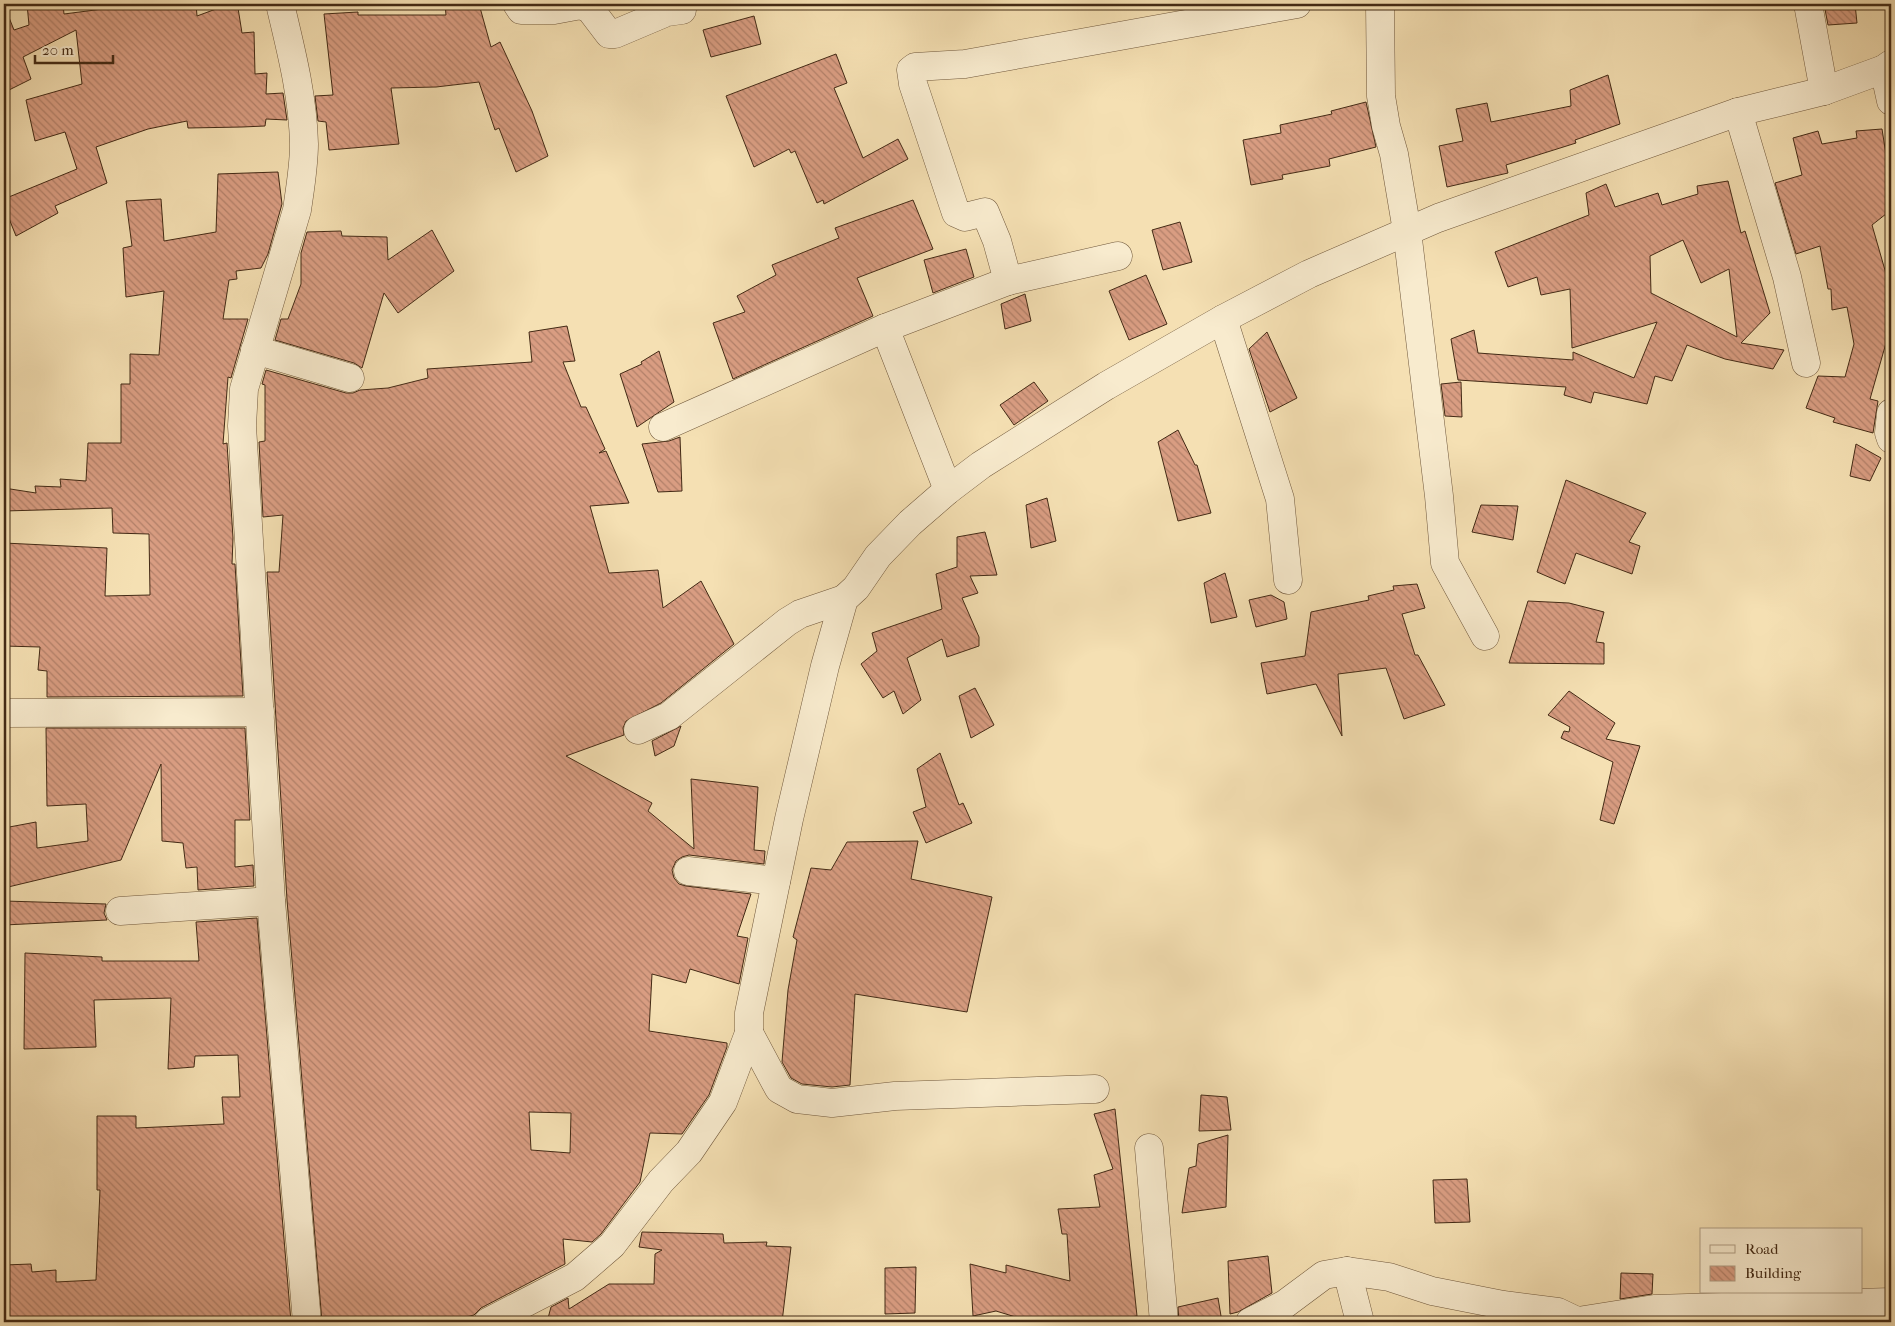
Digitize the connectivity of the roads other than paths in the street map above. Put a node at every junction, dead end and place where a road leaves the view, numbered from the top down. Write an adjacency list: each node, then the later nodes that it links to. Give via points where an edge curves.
1 (280, 4): 16 (street, via 296,76 304,144 297,210)
2 (516, 4): 6 (street, via 521,10 554,10 581,5 590,9 609,34)
3 (1297, 4): 13 (street, via 965,64 914,67 911,70 912,84 956,213 965,217 985,212)
4 (1380, 4): 11 (street, via 1381,96)
5 (1808, 4): 8 (street)
6 (682, 10)
7 (1887, 67): 8 (street); 9 (street)
8 (1824, 91): 10 (street)
9 (1891, 101)
10 (1738, 112): 11 (street); 17 (street, via 1787,277)
11 (1407, 231): 14 (street, via 1310,274); 25 (street, via 1445,564)
12 (1118, 256): 13 (street)
13 (1008, 281): 15 (street)
14 (1223, 319): 22 (street, via 1106,386 981,465); 23 (street, via 1280,499)
15 (885, 328): 20 (street); 22 (street)
16 (255, 350): 18 (street); 26 (street, via 244,389 242,426)
17 (1806, 363)
18 (350, 378)
19 (1891, 413): 21 (street)
20 (663, 428)
21 (1891, 439)
22 (948, 490): 24 (street, via 878,556 856,588)
23 (1288, 580)
24 (844, 599): 28 (street, via 800,614 787,622 669,716); 30 (street, via 825,666)
25 (1485, 636)
26 (260, 712): 27 (street); 31 (street)
27 (4, 713)
28 (638, 730)
29 (688, 872): 30 (street)
30 (776, 881): 33 (street, via 749,1013)
31 (271, 901): 32 (street); 38 (street)
32 (120, 911)
33 (749, 1033): 34 (street, via 779,1089 797,1099 832,1103 895,1096); 39 (street, via 723,1102 688,1152 661,1181 612,1245 575,1277)
34 (1095, 1090)
35 (1149, 1148): 40 (street)
36 (1347, 1271): 41 (street, via 1324,1275 1285,1304); 42 (street); 43 (street, via 1389,1276 1432,1291 1503,1305 1558,1312)
37 (1891, 1302): 43 (street, via 1654,1309)
38 (307, 1322)
39 (488, 1322)
40 (1164, 1322)
41 (1250, 1322)
42 (1360, 1322)
43 (1578, 1322)

